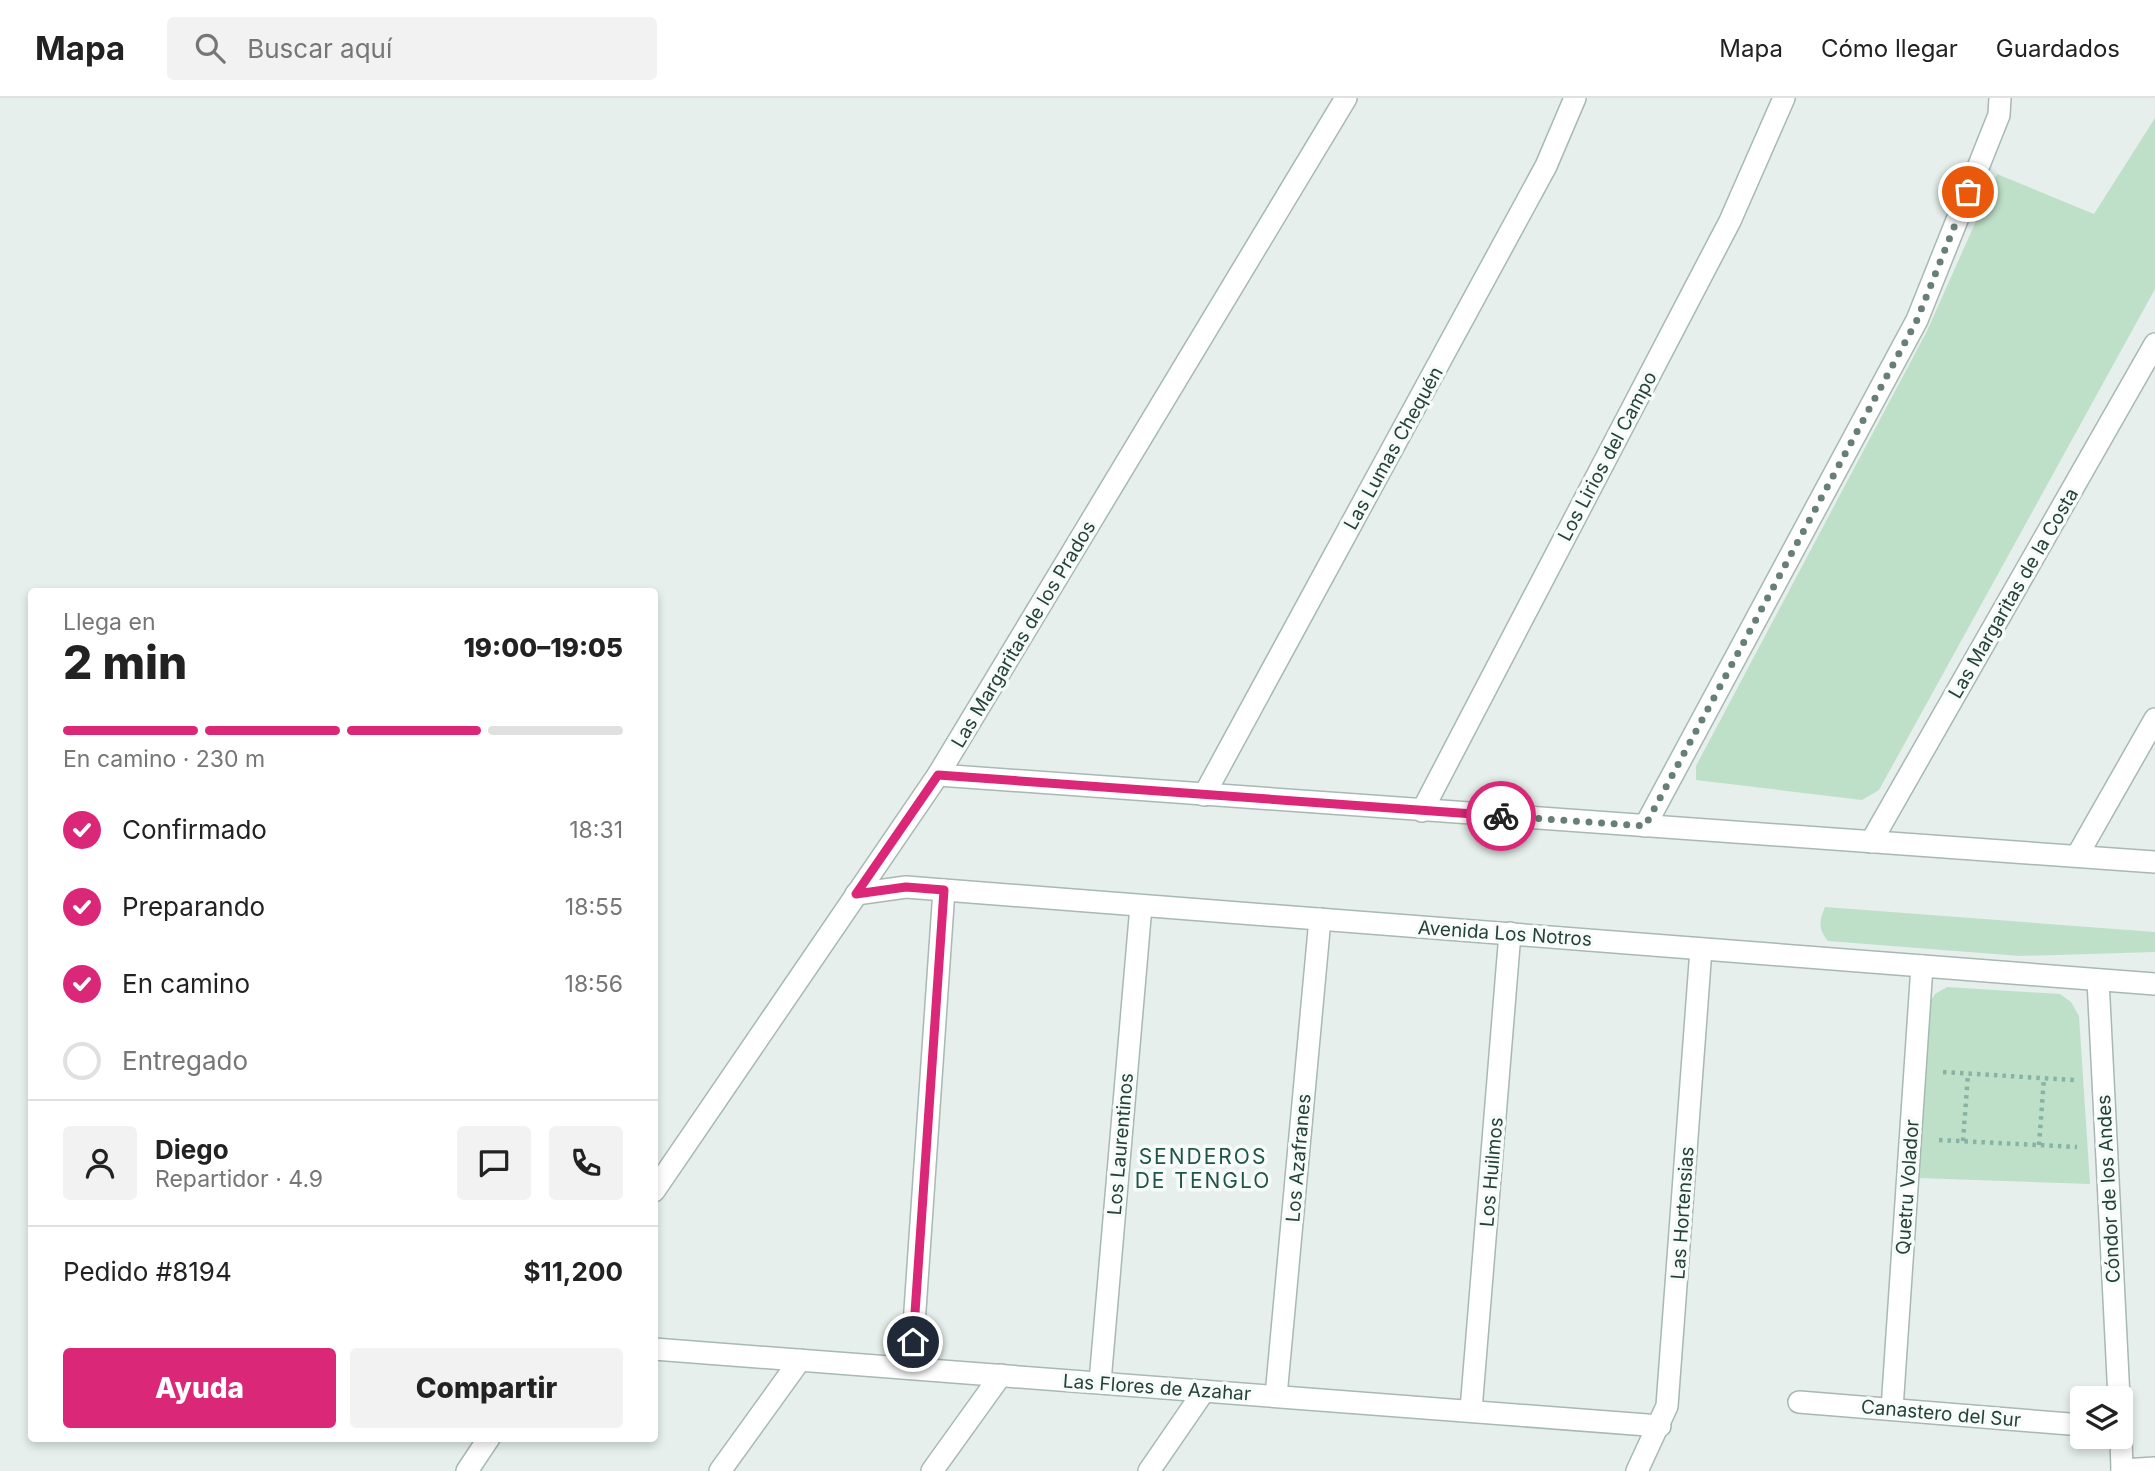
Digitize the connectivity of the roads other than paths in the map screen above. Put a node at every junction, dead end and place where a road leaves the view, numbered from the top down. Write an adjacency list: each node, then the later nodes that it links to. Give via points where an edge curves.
1 (1346, 98): 7 (street, Las Margaritas de los Prados)
2 (1575, 98): 8 (street, Las Lumas Chequén, via 1546,166)
3 (1784, 98): 9 (street, Los Lirios del Campo, via 1730,221)
4 (2000, 98): 10 (street, via 1999,115 1917,320)
5 (2155, 344): 11 (street, Las Margaritas de la Costa)
6 (2155, 719): 12 (street)
7 (938, 775): 8 (street); 15 (street, Las Margaritas de los Prados)
8 (1204, 795): 9 (street)
9 (1422, 811): 10 (street)
10 (1645, 826): 11 (street)
11 (1871, 842): 12 (street)
12 (2077, 856): 13 (street)
13 (2155, 862)
14 (944, 890): 15 (street, Avenida Los Notros, via 906,887); 16 (street, Avenida Los Notros); 26 (street)
15 (856, 894): 23 (street, Las Margaritas de los Prados)
16 (1141, 906): 17 (street, Avenida Los Notros); 28 (street, Los Laurentinos)
17 (1320, 919): 18 (street, Avenida Los Notros); 31 (street, Los Azafranes)
18 (1510, 933): 19 (street, Avenida Los Notros); 34 (street, Los Huilmos)
19 (1701, 948): 20 (street, Avenida Los Notros); 36 (street, Las Hortensias, via 1667,1406)
20 (1922, 966): 21 (street, Avenida Los Notros); 33 (street, Quetru Volador)
21 (2098, 980): 22 (street, Avenida Los Notros); 29 (street, Cóndor de los Andes)
22 (2155, 984)
23 (658, 1185)
24 (658, 1349): 25 (street, Las Flores de Azahar)
25 (800, 1360): 26 (street, Las Flores de Azahar); 42 (street)
26 (911, 1368): 27 (street, Las Flores de Azahar)
27 (1001, 1375): 28 (street, Las Flores de Azahar); 43 (street)
28 (1100, 1382): 30 (street, Las Flores de Azahar)
29 (2118, 1386)
30 (1204, 1391): 31 (street, Las Flores de Azahar); 44 (street)
31 (1276, 1396): 34 (street, Las Flores de Azahar)
32 (1799, 1402): 33 (street, Canastero del Sur)
33 (1892, 1409): 35 (street, Canastero del Sur)
34 (1471, 1410): 36 (street, Las Flores de Azahar)
35 (2070, 1424)
36 (1660, 1426): 45 (street, Las Hortensias)
37 (486, 1442): 41 (street)
38 (2121, 1449): 40 (street)
39 (2155, 1468): 40 (street)
40 (2122, 1470)
41 (467, 1471)
42 (720, 1471)
43 (932, 1471)
44 (1149, 1471)
45 (1637, 1471)

